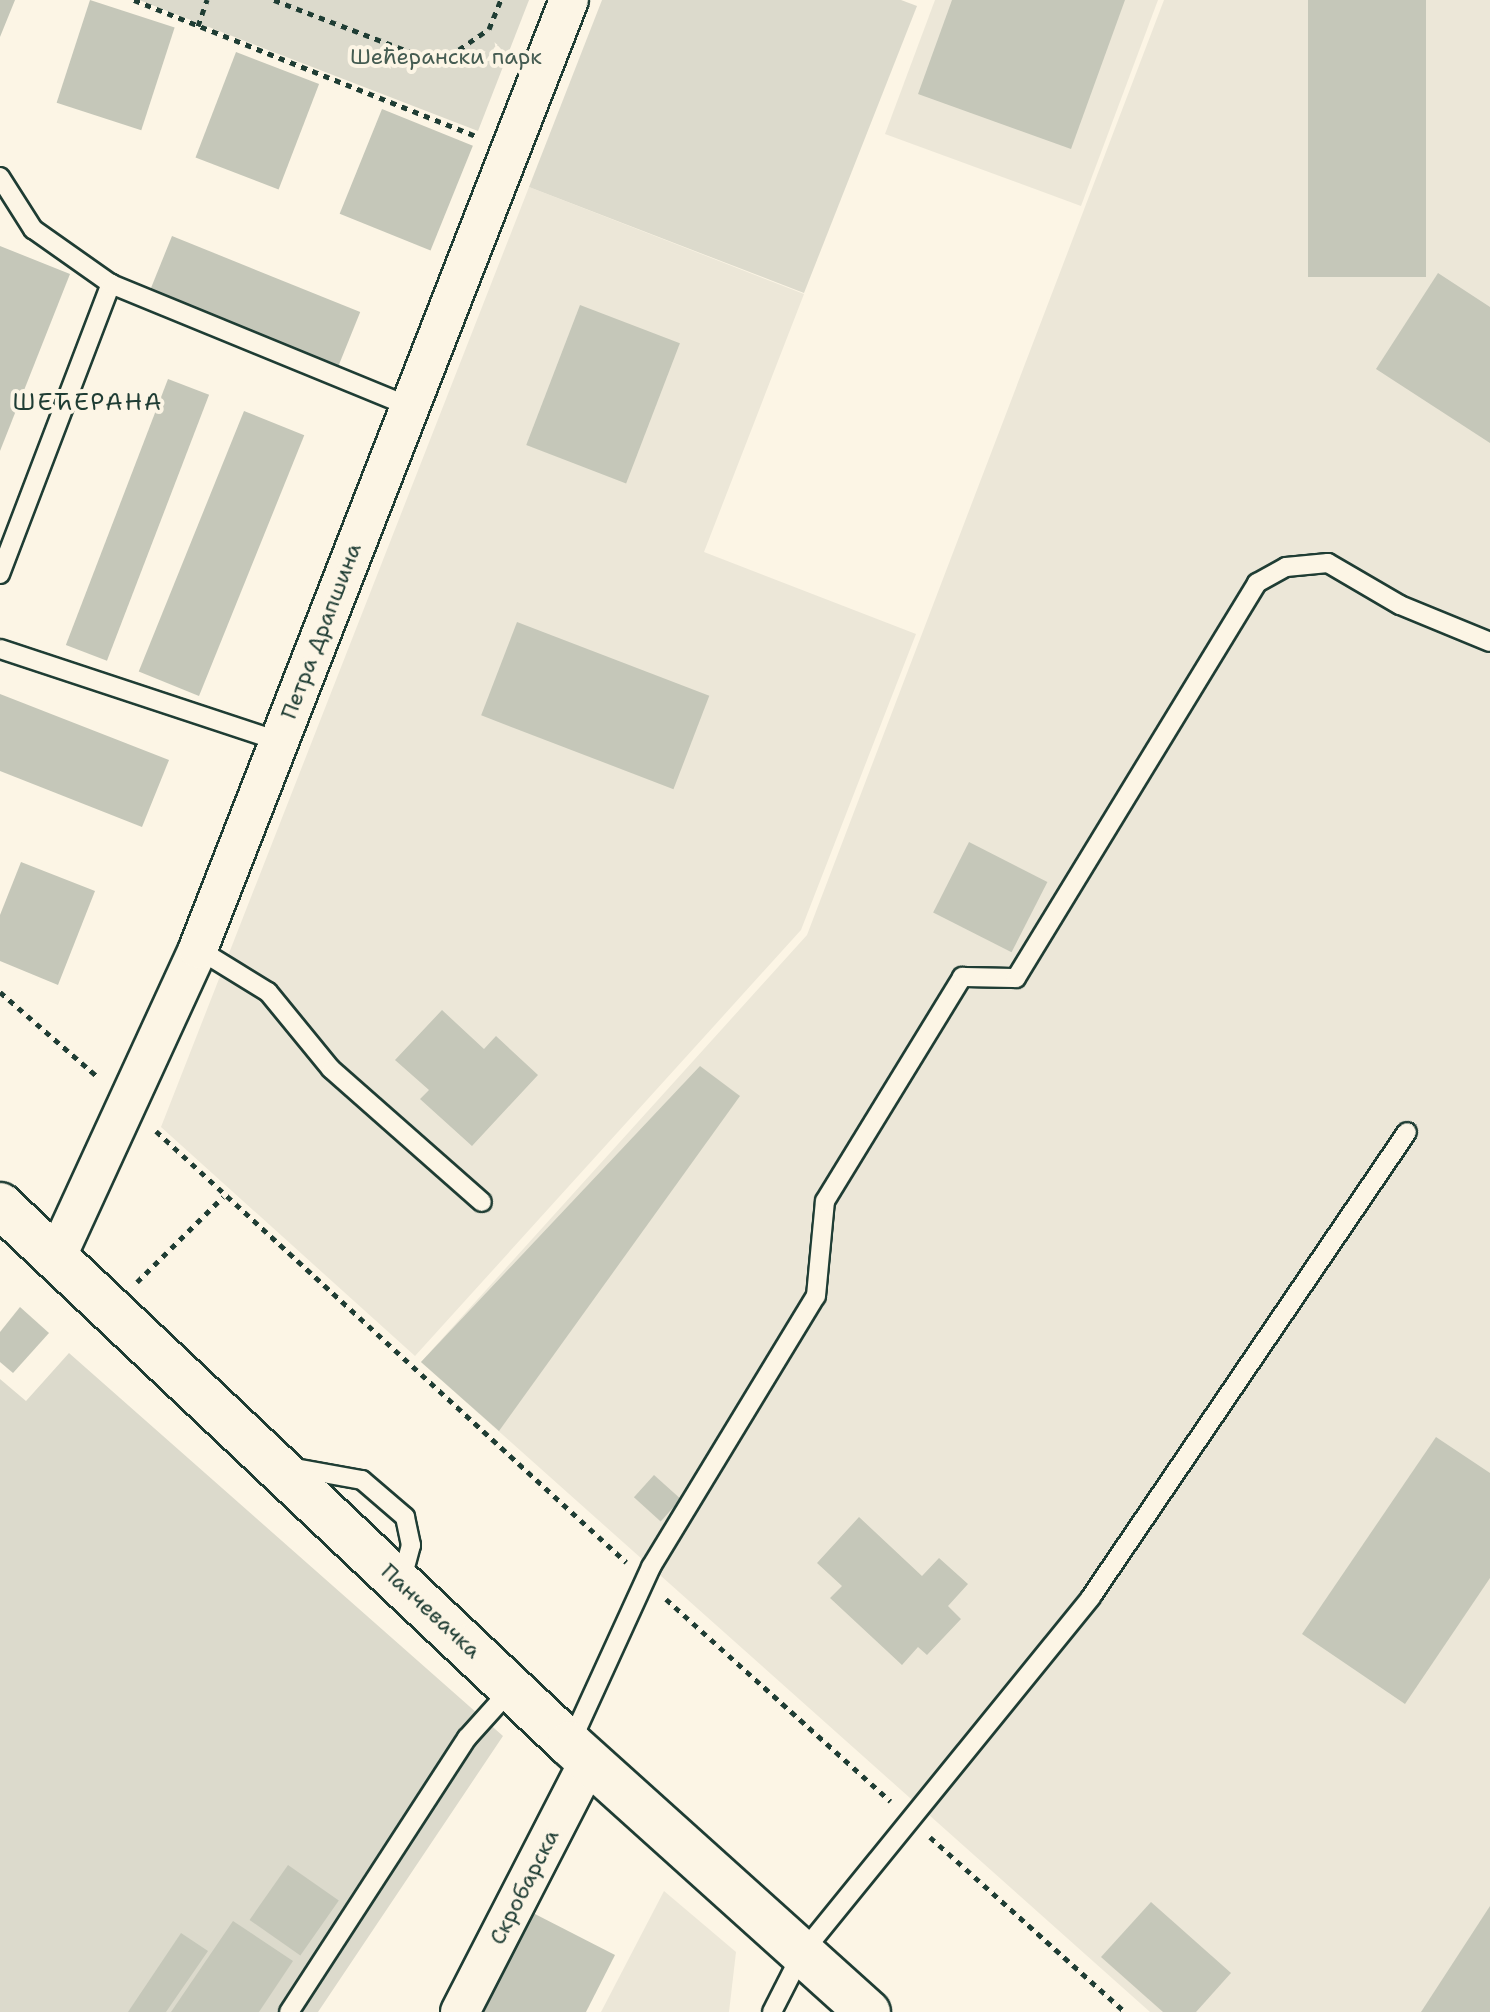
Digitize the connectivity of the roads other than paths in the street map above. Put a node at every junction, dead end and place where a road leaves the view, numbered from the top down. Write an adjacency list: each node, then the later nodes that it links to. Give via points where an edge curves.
1 (569, 0): 4 (street, Петра Драпшина)
2 (0, 177): 3 (lane, via 33,229)
3 (111, 284): 4 (lane); 5 (lane)
4 (408, 406): 8 (street, Петра Драпшина)
5 (0, 574)
6 (1490, 642): 15 (lane, via 1400,605 1328,563 1286,567 1257,583 1016,978 962,977 825,1201 816,1296 644,1580)
7 (0, 649): 8 (lane)
8 (278, 741): 9 (street, Петра Драпшина)
9 (198, 949): 11 (lane, via 268,992 331,1069); 13 (street, Петра Драпшина)
10 (1407, 1132): 16 (lane, via 1091,1597)
11 (482, 1202)
12 (0, 1205): 13 (street, Панчевачка)
13 (57, 1256): 14 (street, Панчевачка)
14 (512, 1688): 15 (street, Панчевачка); 17 (lane, via 467,1738)
15 (580, 1752): 16 (street, Панчевачка); 18 (street, Скробарска)
16 (802, 1953): 19 (lane); 20 (street, Панчевачка)
17 (289, 2012)
18 (460, 2012)
19 (772, 2012)
20 (868, 2012)

